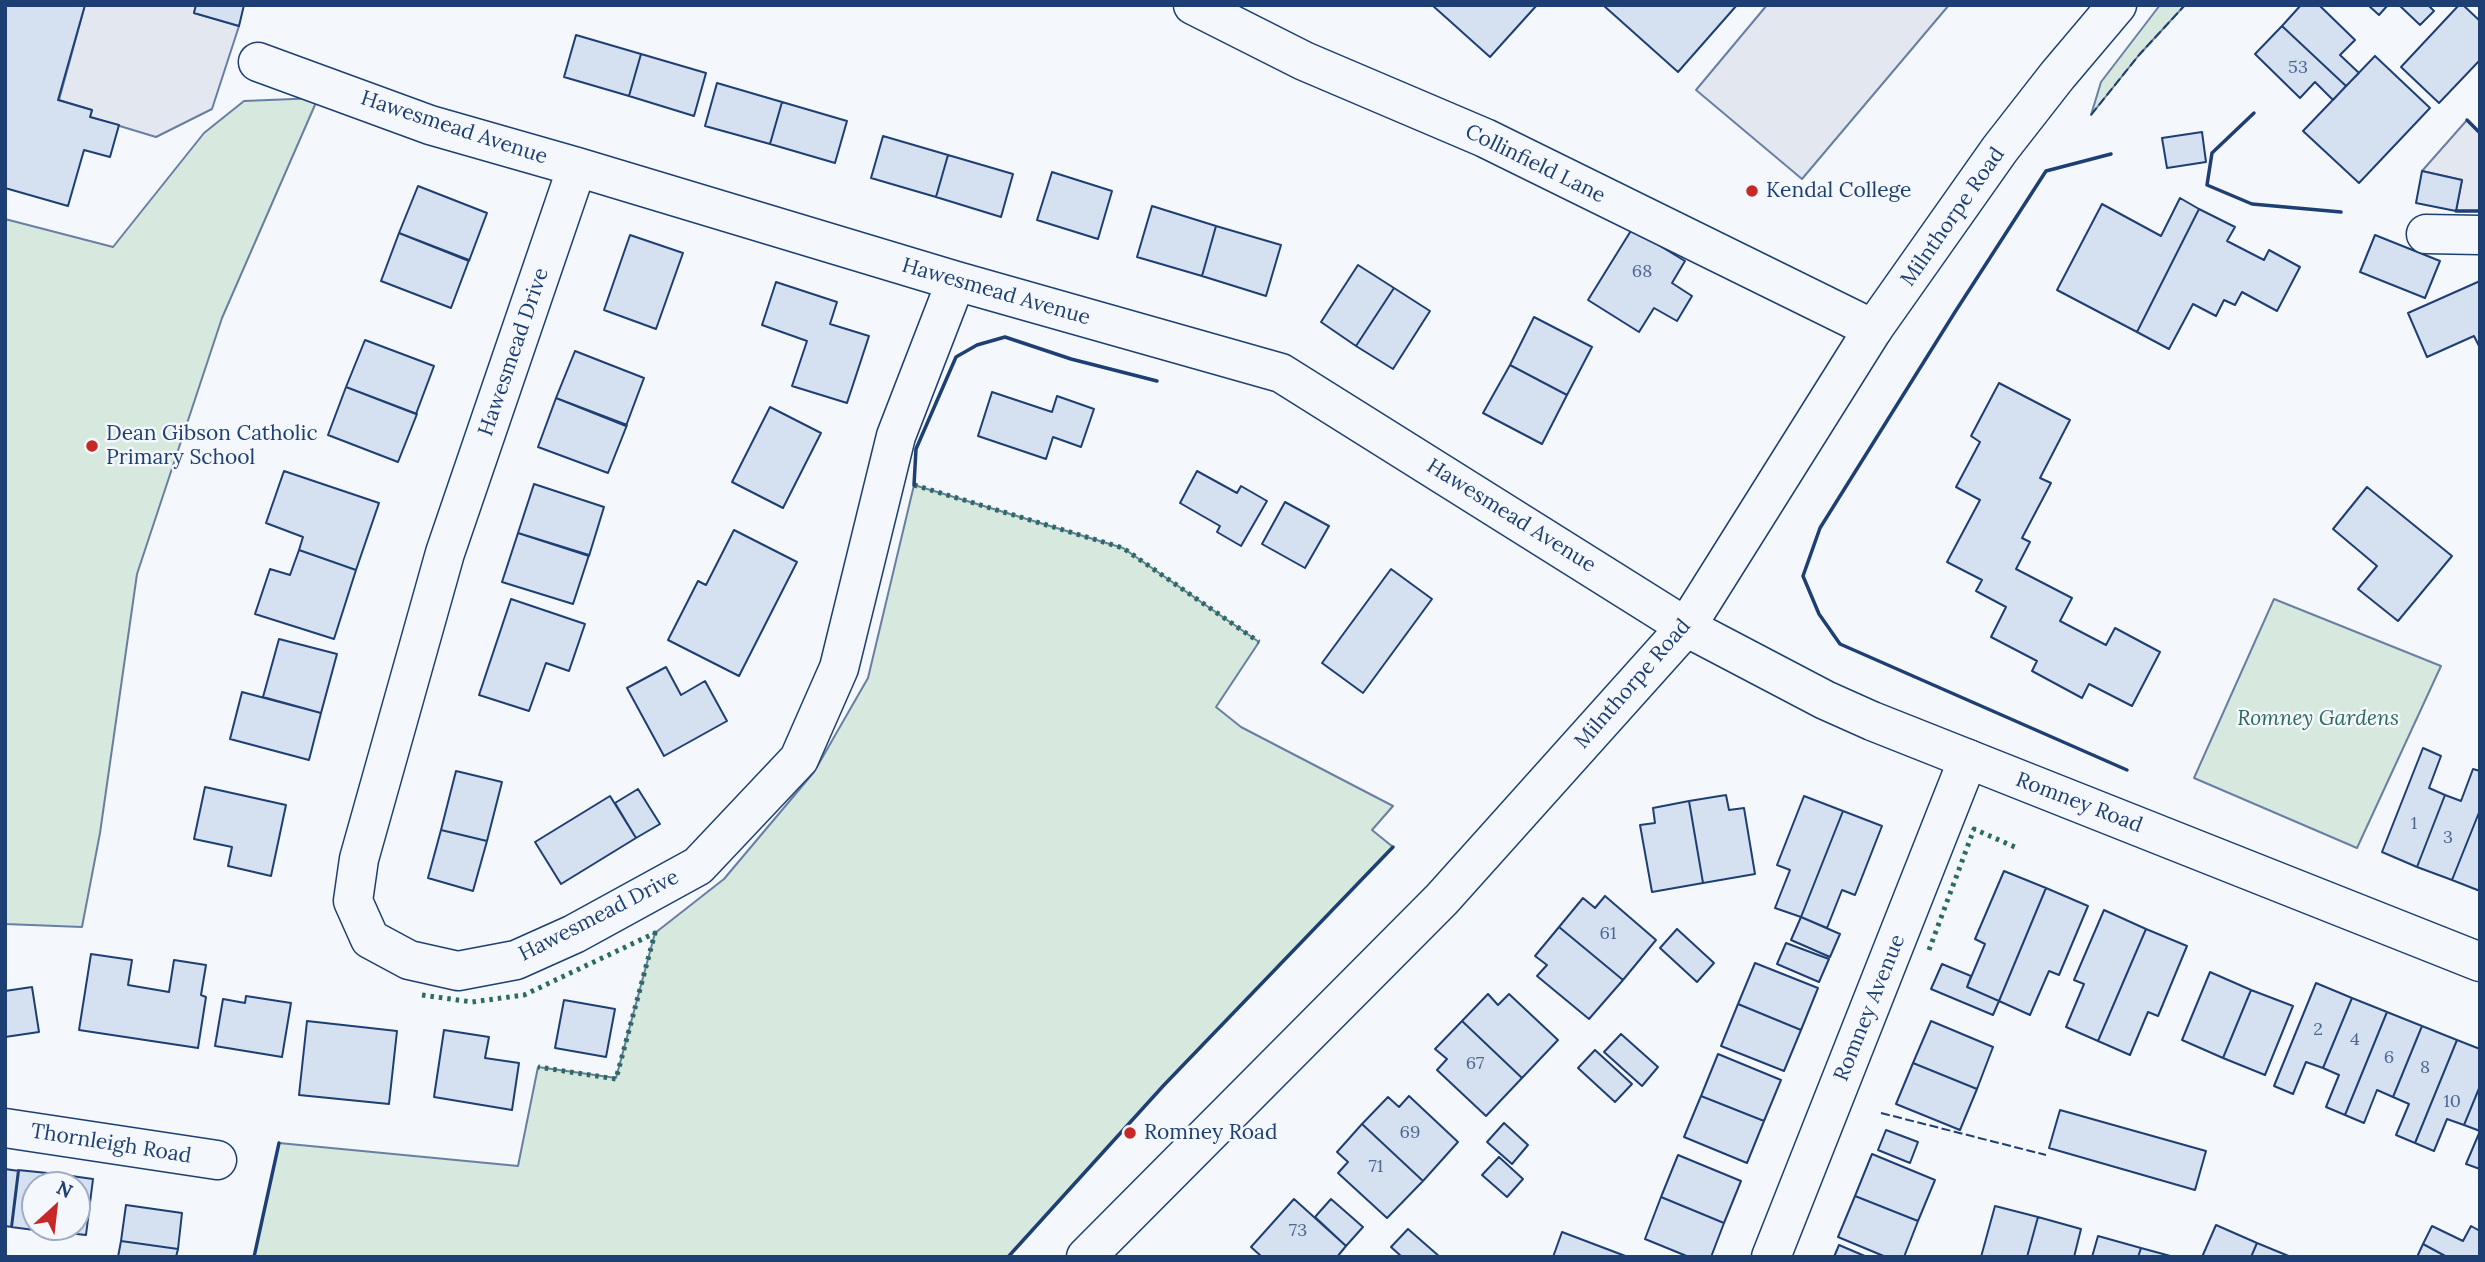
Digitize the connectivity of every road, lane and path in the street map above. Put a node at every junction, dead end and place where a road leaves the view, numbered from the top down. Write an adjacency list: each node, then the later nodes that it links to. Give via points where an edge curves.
1 (1193, 5): 8 (main road, Collinfield Lane, via 1304,61 1485,138)
2 (2117, 5): 8 (main road, Milnthorpe Road, via 2000,149)
3 (258, 62): 4 (main road, Hawesmead Avenue, via 430,125)
4 (577, 167): 7 (main road, Hawesmead Avenue); 7 (main road, Hawesmead Drive, via 445,553 359,859 353,901 370,939 409,960 458,971 516,960 574,933 698,866 799,758 838,668 896,436)
5 (2426, 233): 6 (main road)
6 (2480, 235)
7 (956, 281): 9 (main road, Hawesmead Avenue, via 1281,373)
8 (1873, 329): 9 (main road, Milnthorpe Road)
9 (1686, 627): 10 (main road, Romney Road, via 1825,699); 14 (main road, Milnthorpe Road, via 1442,899)
10 (1968, 760): 11 (main road, Romney Road); 15 (main road, Romney Avenue)
11 (2480, 962)
12 (5, 1128): 13 (main road, Thornleigh Road)
13 (217, 1160)
14 (1086, 1257)
15 (1771, 1257)

